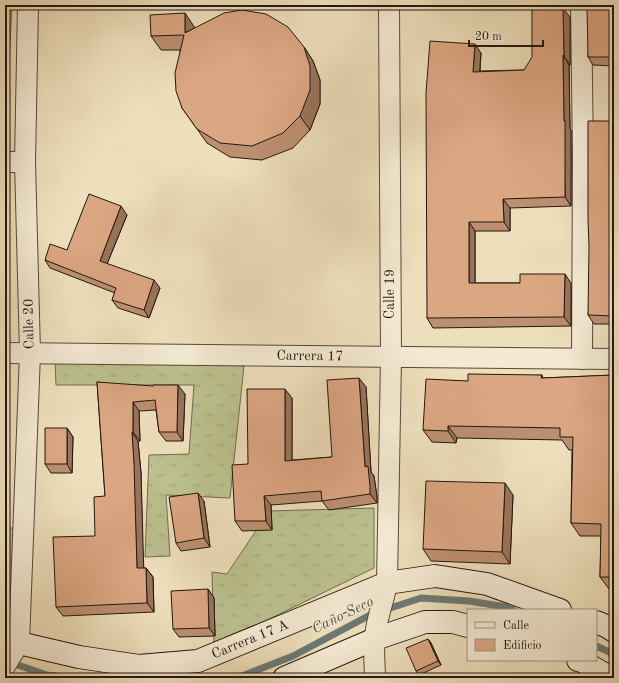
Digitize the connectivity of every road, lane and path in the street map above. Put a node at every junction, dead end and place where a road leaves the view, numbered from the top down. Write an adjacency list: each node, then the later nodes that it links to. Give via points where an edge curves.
1 (28, 5): 5 (street, Calle 20)
2 (389, 5): 8 (street, Calle 19)
3 (580, 5): 9 (street)
4 (5, 162): 5 (street)
5 (25, 162): 7 (street, Calle 20)
6 (5, 353): 7 (street, Carrera 17)
7 (30, 353): 8 (street, Carrera 17); 17 (street, Calle 20)
8 (391, 357): 9 (street, Carrera 17); 11 (street, Calle 19)
9 (582, 359): 10 (street, Carrera 17)
10 (614, 359)
11 (386, 590): 12 (street, Carrera 17 A, via 435,576 487,584); 16 (street, Calle 19); 17 (street, Carrera 17 A, via 198,661 139,666)
12 (557, 609)
13 (597, 622): 15 (street)
14 (467, 626): 16 (street, via 453,622 425,622)
15 (614, 631)
16 (375, 632): 19 (street); 20 (street)
17 (11, 649)
18 (582, 661): 21 (street)
19 (284, 678)
20 (375, 678)
21 (611, 678)

